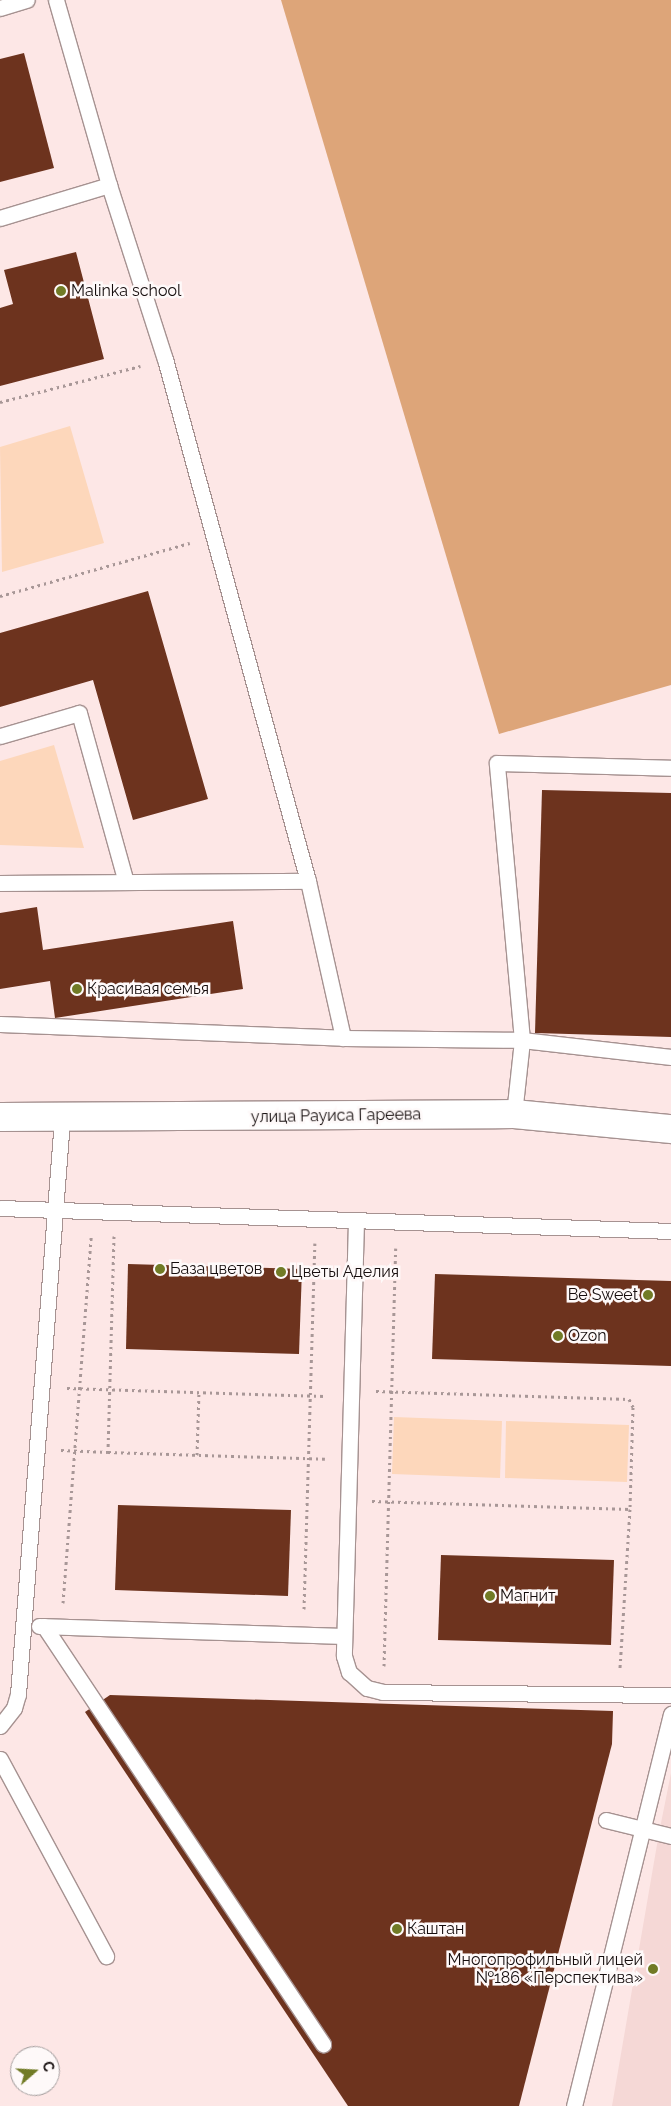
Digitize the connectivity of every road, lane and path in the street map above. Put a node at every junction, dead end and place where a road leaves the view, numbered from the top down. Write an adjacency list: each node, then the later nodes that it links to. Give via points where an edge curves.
1 (27, 0): 3 (lane)
2 (56, 0): 4 (lane)
3 (0, 8)
4 (109, 184): 5 (lane); 6 (lane)
5 (0, 218)
6 (165, 359): 7 (path); 8 (lane)
7 (0, 402)
8 (213, 537): 9 (path); 12 (lane)
9 (0, 596)
10 (0, 736): 13 (lane, via 79,714)
11 (671, 768): 17 (lane, via 497,764)
12 (308, 881): 13 (lane); 16 (lane)
13 (126, 882): 14 (lane)
14 (0, 883)
15 (0, 1024): 16 (lane)
16 (343, 1038): 17 (lane)
17 (522, 1040): 18 (lane); 19 (lane)
18 (671, 1057)
19 (514, 1114): 21 (street, улица Рауиса Гареева); 22 (street, улица Рауиса Гареева)
20 (0, 1117): 21 (street, улица Рауиса Гареева)
21 (62, 1119): 24 (lane)
22 (671, 1129)
23 (0, 1208): 24 (lane)
24 (54, 1211): 25 (lane); 31 (lane)
25 (93, 1212): 26 (lane); 32 (path)
26 (115, 1213): 27 (lane); 33 (path)
27 (315, 1220): 28 (lane); 37 (path)
28 (356, 1221): 29 (lane); 36 (lane)
29 (397, 1222): 30 (lane); 34 (path)
30 (671, 1231)
31 (41, 1387): 32 (path); 38 (lane)
32 (79, 1388): 33 (path); 39 (path)
33 (110, 1389): 35 (path); 40 (path)
34 (392, 1391): 36 (path); 45 (path); 46 (path, via 629,1399 633,1407)
35 (199, 1392): 37 (path); 41 (path)
36 (352, 1393): 37 (path); 43 (lane)
37 (310, 1395): 42 (path)
38 (36, 1450): 39 (path); 47 (lane)
39 (75, 1451): 40 (path); 49 (path)
40 (108, 1452): 41 (path)
41 (197, 1455): 42 (path)
42 (308, 1458): 43 (path); 50 (path)
43 (350, 1460): 44 (lane)
44 (348, 1500): 45 (path); 51 (lane)
45 (389, 1502): 46 (path); 52 (path)
46 (630, 1509): 53 (path)
47 (23, 1626): 48 (lane); 56 (lane, via 18,1694 14,1708)
48 (44, 1626): 49 (lane); 62 (lane)
49 (61, 1627): 50 (lane)
50 (303, 1634): 51 (lane)
51 (344, 1636): 52 (lane, via 344,1656 349,1672 367,1688)
52 (383, 1692): 53 (lane)
53 (618, 1693): 54 (lane)
54 (671, 1695)
55 (671, 1714): 59 (lane)
56 (0, 1726)
57 (0, 1759): 61 (lane)
58 (606, 1820): 59 (lane)
59 (642, 1829): 60 (lane); 63 (lane)
60 (671, 1836)
61 (106, 1956)
62 (323, 2044)
63 (574, 2106)

